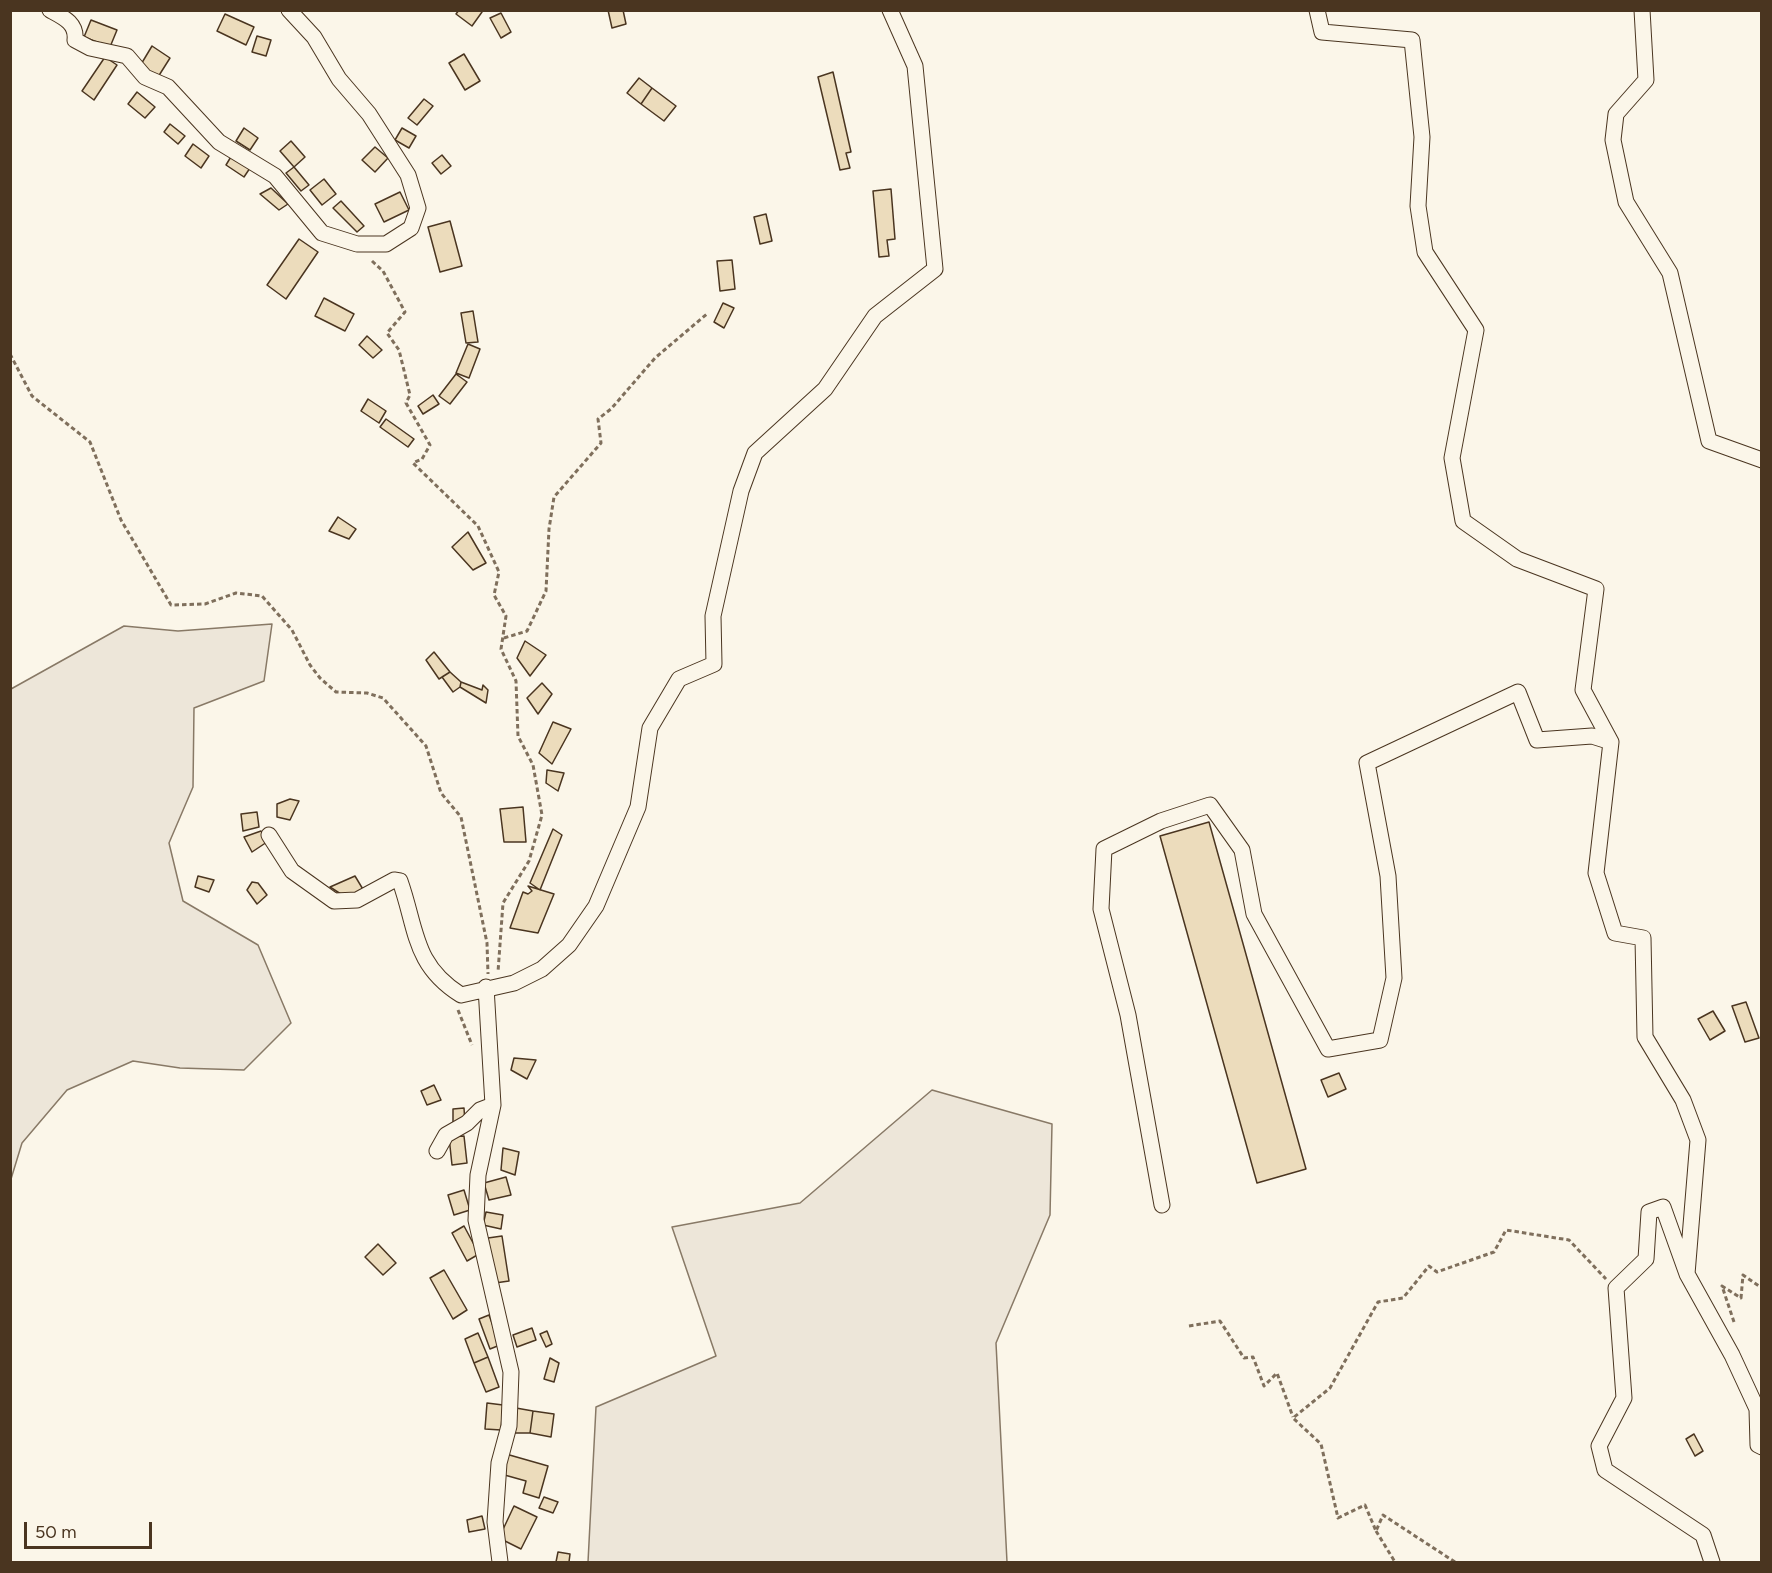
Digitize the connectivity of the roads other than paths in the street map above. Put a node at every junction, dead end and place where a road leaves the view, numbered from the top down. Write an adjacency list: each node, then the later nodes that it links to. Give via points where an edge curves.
1 (50, 10): 2 (street, via 72,25 75,40 90,48 127,56 146,77 168,87 219,142 275,176 322,232 357,244 386,244 411,228 418,208 408,175 314,37)
2 (289, 10)
3 (890, 10): 9 (street, via 915,66 935,269 875,316 825,388 755,453 741,491 713,616 714,664 679,679 650,728 638,807 596,906 569,945 542,969 514,983)
4 (1317, 10): 7 (street, via 1322,32 1412,40 1422,137 1419,206 1425,252 1476,330 1452,458 1463,521 1517,559 1596,589 1582,690)
5 (1642, 10): 6 (street, via 1646,80 1616,114 1613,140 1626,202 1670,273 1709,441)
6 (1761, 460)
7 (1611, 742): 12 (street, via 1592,736 1537,740 1518,692 1367,763 1388,876 1394,978 1380,1040 1328,1049 1254,914 1242,850 1209,805 1161,821 1104,849 1101,909 1128,1015); 13 (street, via 1596,873 1615,933 1643,938 1645,1037 1683,1100 1698,1140)
8 (268, 835): 9 (street, via 292,871 334,901 357,900 394,880 400,882 417,943 441,983 461,995)
9 (492, 986): 10 (street)
10 (493, 1105): 11 (street, via 446,1135); 15 (street, via 478,1175 476,1220 511,1372 509,1426 499,1463 495,1522)
11 (437, 1151)
12 (1162, 1205)
13 (1687, 1274): 14 (street, via 1757,1408); 16 (street, via 1663,1207 1649,1212 1646,1259 1616,1288 1624,1398 1599,1446 1605,1470 1703,1535)
14 (1761, 1447)
15 (500, 1563)
16 (1712, 1563)

